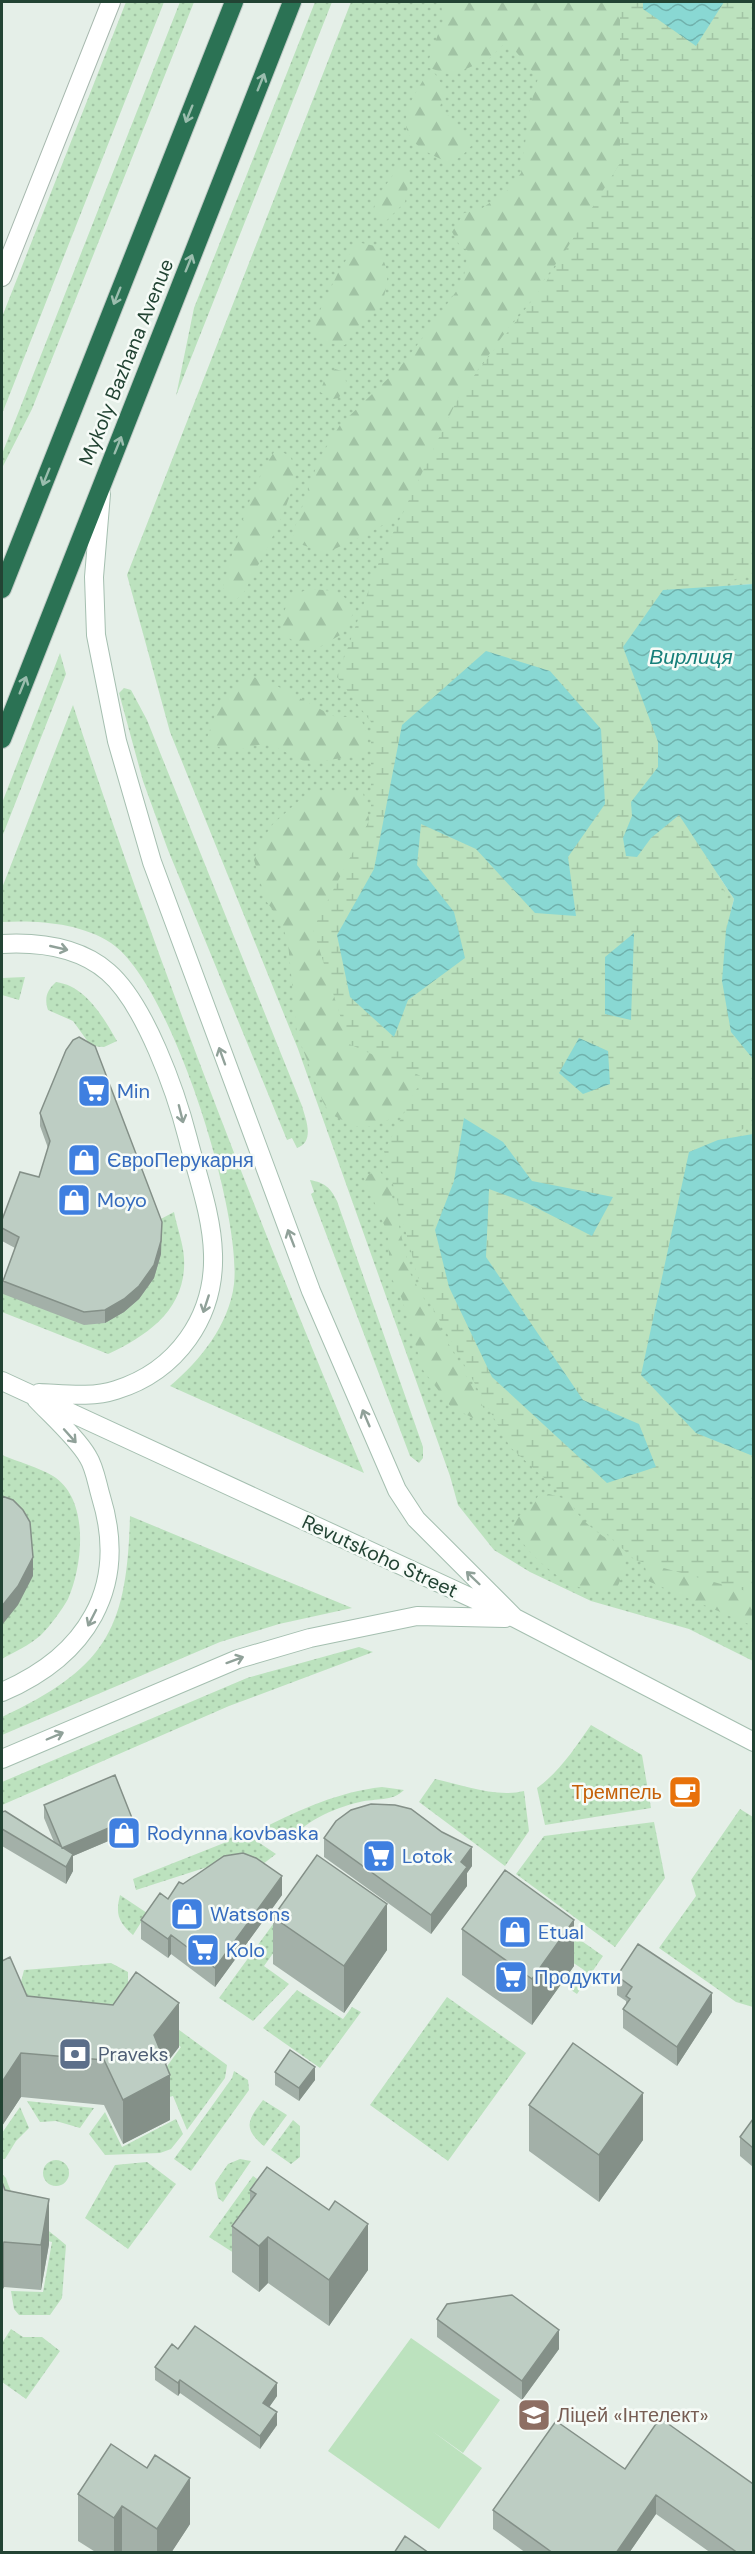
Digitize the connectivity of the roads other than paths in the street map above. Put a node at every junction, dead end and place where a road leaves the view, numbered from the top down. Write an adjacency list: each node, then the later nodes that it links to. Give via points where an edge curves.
1 (111, 2): 4 (street)
2 (234, 2): 6 (highway, Mykoly Bazhana Avenue, one-way to 6)
3 (292, 2): 5 (highway, Mykoly Bazhana Avenue, one-way to 3)
4 (2, 276)
5 (102, 484): 7 (highway, Mykoly Bazhana Avenue, one-way to 5); 11 (street, one-way to 5, via 416,1519 397,1490 311,1291 220,1049 152,862 104,684 96,635 94,577)
6 (2, 589)
7 (2, 739)
8 (2, 944): 10 (street, one-way to 10, via 61,948 81,955 108,972 125,990 144,1023 178,1102 207,1212 213,1251 213,1282 204,1311 192,1336 174,1356 146,1377 115,1391 77,1395)
9 (2, 1381): 10 (street, Revutskoho Street)
10 (31, 1393): 11 (street, Revutskoho Street); 12 (street, one-way to 12, via 88,1457 106,1515 108,1568 89,1626 45,1669)
11 (515, 1618): 13 (street, Revutskoho Street); 14 (street, one-way to 11, via 238,1659 310,1638 417,1616)
12 (2, 1692)
13 (753, 1742)
14 (2, 1759)

